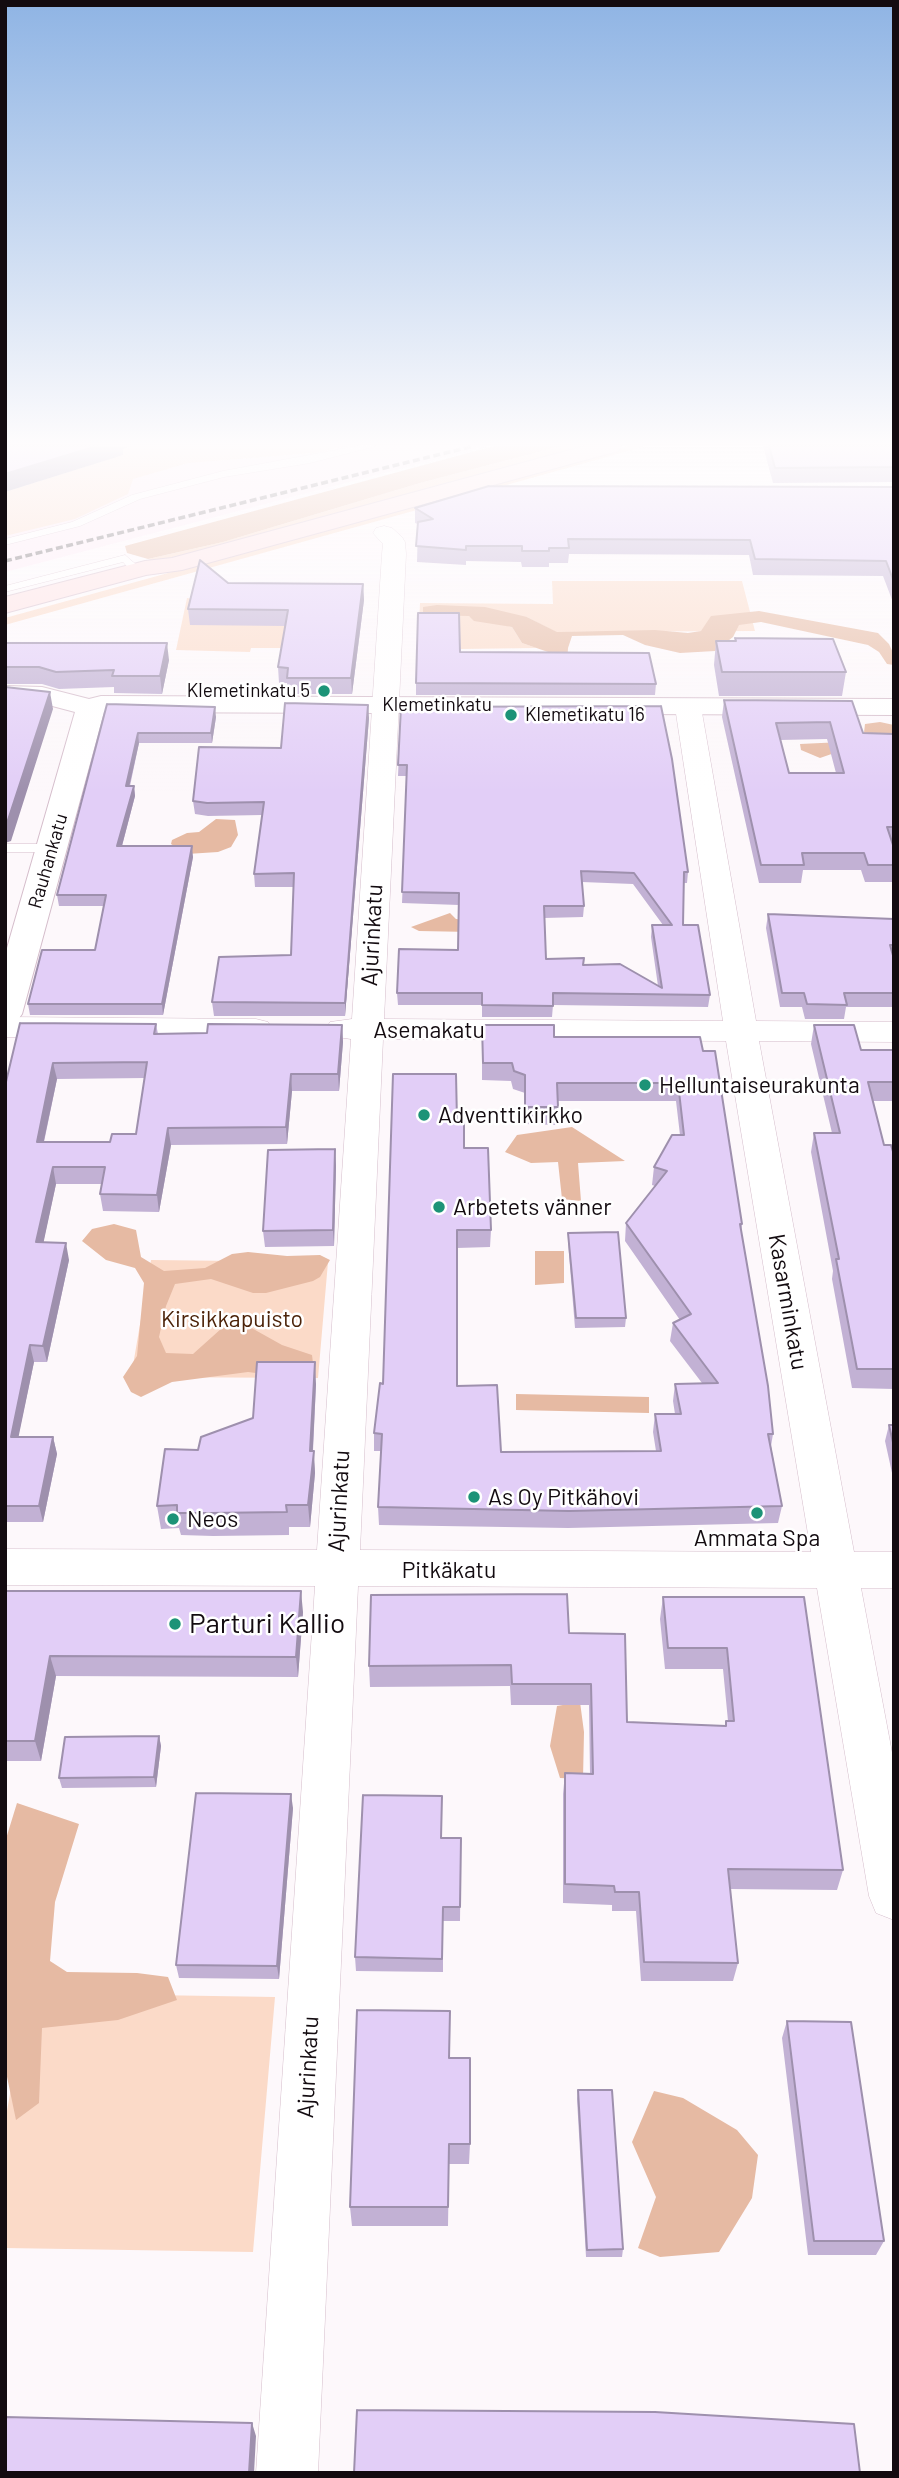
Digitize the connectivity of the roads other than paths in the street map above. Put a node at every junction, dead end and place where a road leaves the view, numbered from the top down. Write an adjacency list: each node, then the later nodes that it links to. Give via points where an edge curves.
1 (111, 562): 7 (lane)
2 (128, 562): 6 (lane)
3 (185, 562): 5 (main road)
4 (393, 562): 13 (street, Ajurinkatu)
5 (173, 565): 6 (main road); 9 (main road, via 150,576)
6 (136, 570): 8 (main road)
7 (5, 589)
8 (5, 605)
9 (5, 617)
10 (5, 694): 11 (street, Klemetinkatu, via 42,695)
11 (78, 704): 12 (street, Klemetinkatu); 13 (street, Klemetinkatu); 17 (street, Rauhankatu)
12 (5, 705)
13 (386, 705): 14 (street, Klemetinkatu); 20 (street, Ajurinkatu)
14 (688, 707): 15 (street, Klemetinkatu); 22 (street, Kasarminkatu)
15 (894, 707)
16 (5, 848): 17 (lane)
17 (51, 848): 18 (street, Rauhankatu)
18 (5, 1014)
19 (5, 1027): 20 (street, Asemakatu)
20 (366, 1030): 22 (street, Asemakatu); 24 (street, Ajurinkatu)
21 (894, 1031): 22 (street, Asemakatu)
22 (740, 1032): 25 (street, Kasarminkatu)
23 (5, 1567): 24 (street, Pitkäkatu)
24 (335, 1570): 25 (street, Pitkäkatu); 28 (street, Ajurinkatu)
25 (836, 1570): 26 (street, Pitkäkatu); 27 (street, Kasarminkatu)
26 (894, 1570)
27 (894, 1896)
28 (287, 2473)

